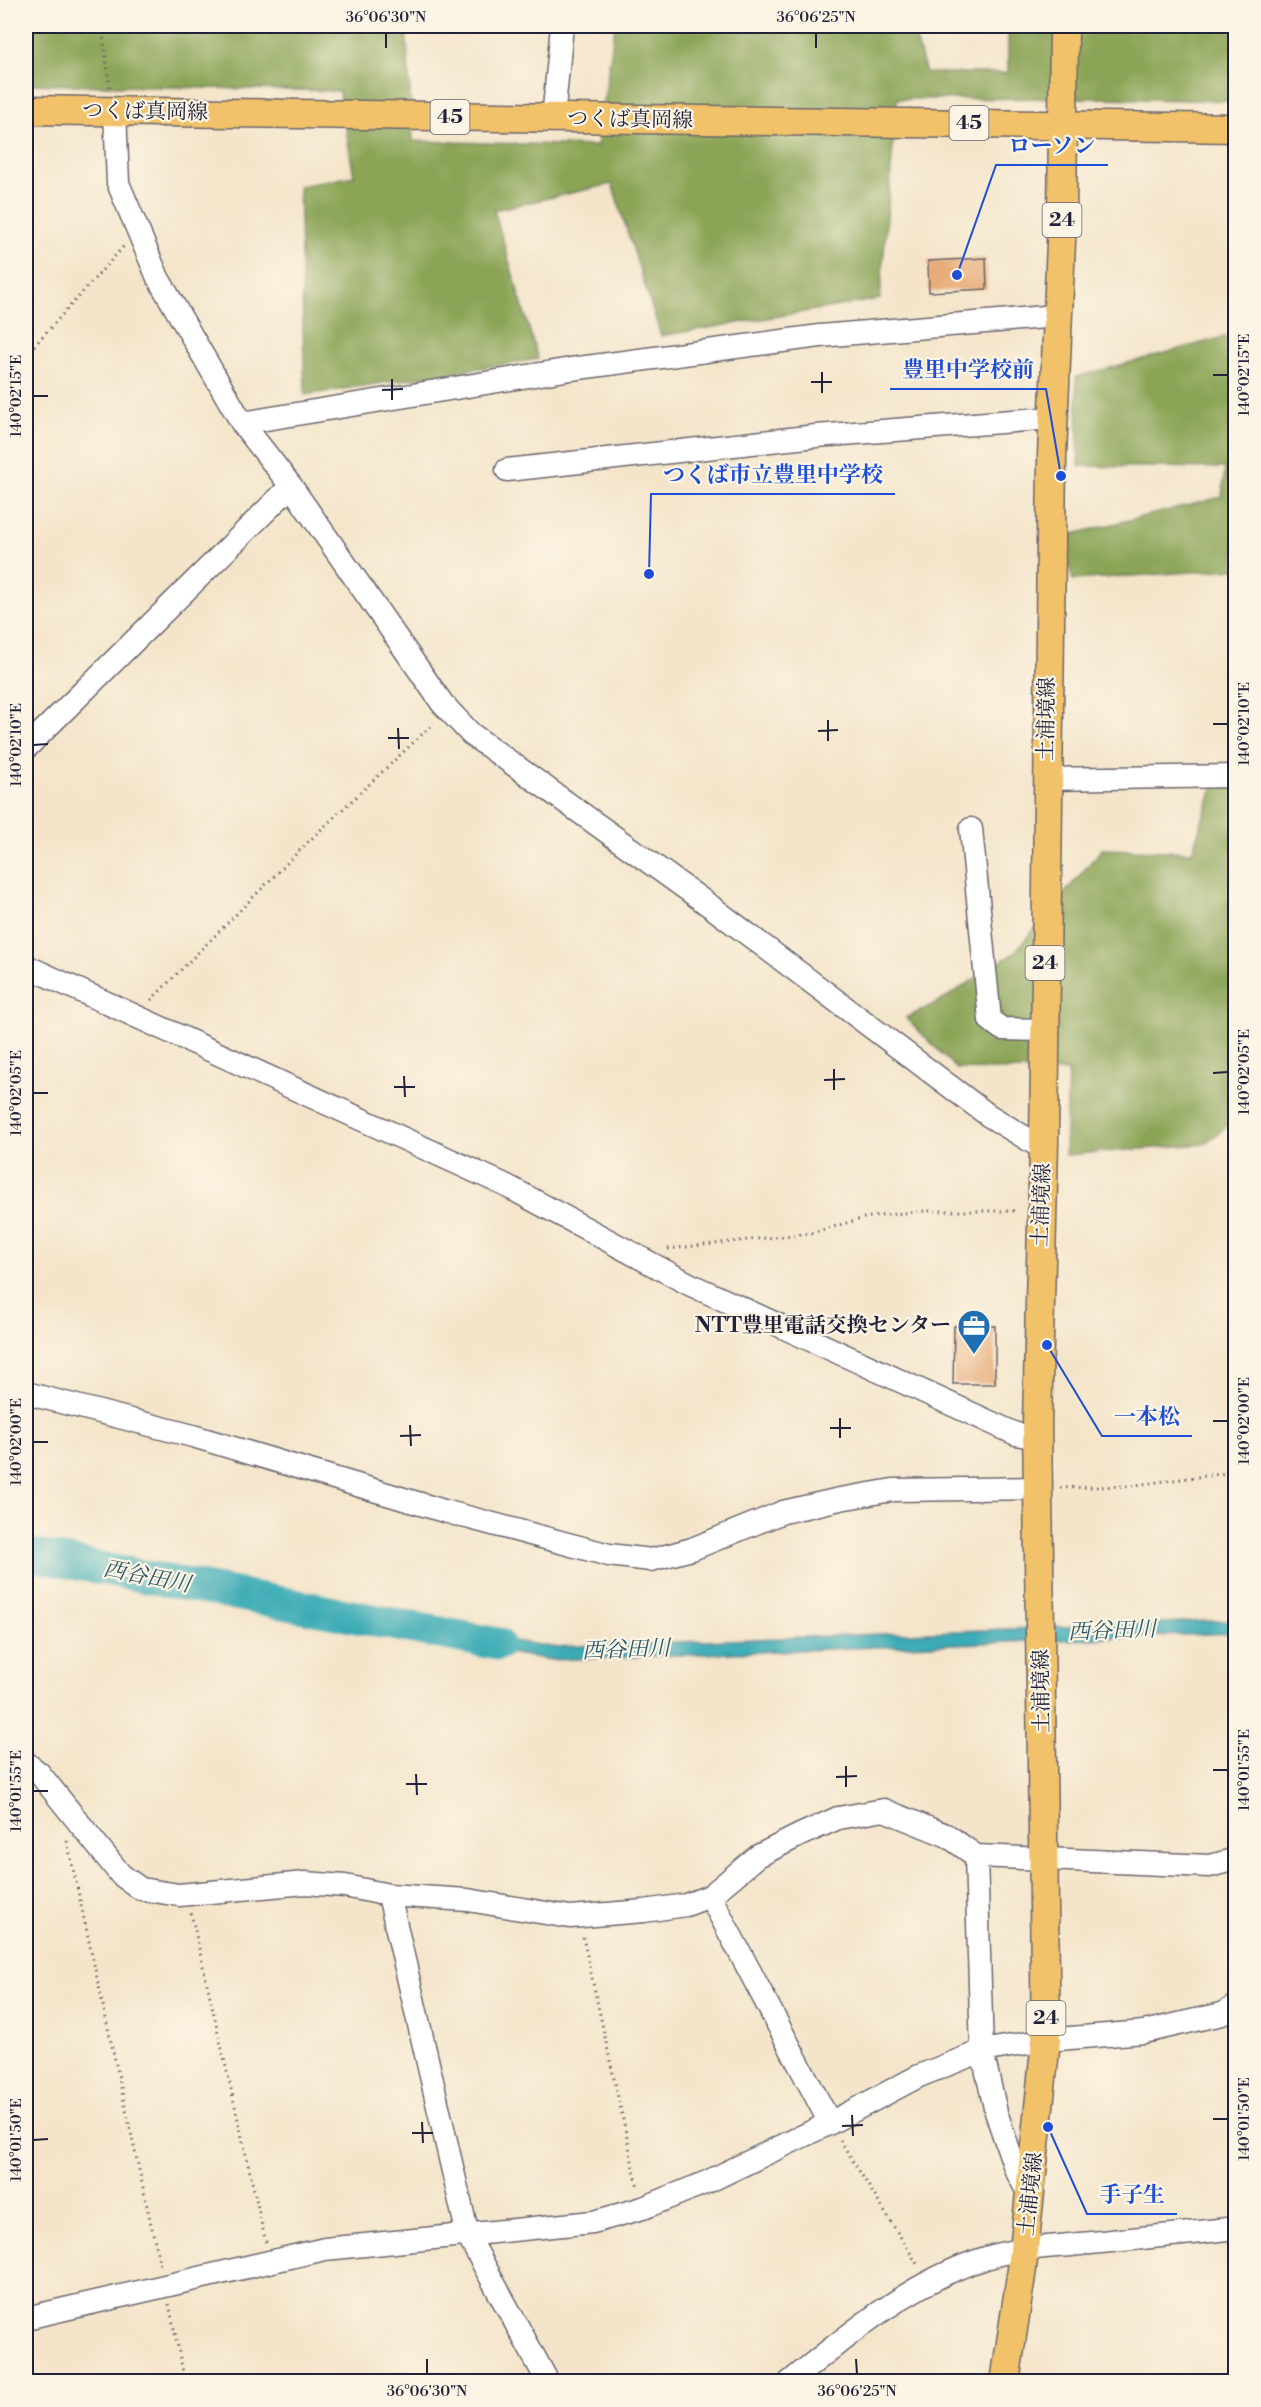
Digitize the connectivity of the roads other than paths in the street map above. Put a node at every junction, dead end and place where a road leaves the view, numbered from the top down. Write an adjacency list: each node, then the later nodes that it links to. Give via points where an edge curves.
1 (562, 26): 5 (street)
2 (1064, 26): 6 (main road, 土浦境線 / 24)
3 (26, 110): 4 (main road, つくば真岡線 / 45)
4 (115, 111): 5 (main road, つくば真岡線 / 45); 10 (street, via 118,183 137,231 158,278)
5 (553, 119): 6 (main road, つくば真岡線 / 45)
6 (1065, 124): 7 (main road, つくば真岡線 / 45); 8 (main road, 土浦境線 / 24)
7 (1236, 128)
8 (1057, 316): 9 (main road, 土浦境線 / 24); 10 (street, via 820,336 571,369)
9 (1053, 418): 11 (street, via 816,436); 15 (main road, 土浦境線 / 24)
10 (242, 423): 12 (street)
11 (507, 470)
12 (291, 486): 13 (street); 19 (street, via 448,710 471,734 722,915 988,1115 1034,1143)
13 (26, 748)
14 (1236, 776): 15 (street)
15 (1046, 779): 18 (main road, 土浦境線 / 24)
16 (971, 829): 18 (street, via 990,1020 1002,1029)
17 (26, 966): 21 (street, via 505,1185 689,1284 1016,1434)
18 (1044, 1030): 19 (main road, 土浦境線 / 24)
19 (1044, 1143): 21 (main road, 土浦境線 / 24)
20 (26, 1393): 22 (street, via 193,1436 444,1511 609,1555 651,1560 692,1550 783,1512 840,1499 893,1490)
21 (1037, 1438): 22 (main road, 土浦境線 / 24)
22 (1037, 1488): 25 (main road, 土浦境線 / 24)
23 (26, 1763): 27 (street, via 39,1773 121,1875 141,1888 187,1894 305,1883)
24 (976, 1856): 25 (street); 28 (street, via 948,1836 884,1809 837,1818 758,1856); 31 (street)
25 (1045, 1858): 26 (street, via 1210,1866); 30 (main road, 土浦境線 / 24)
26 (1236, 1859)
27 (389, 1895): 28 (street, via 468,1900 579,1917 686,1905); 35 (street)
28 (710, 1896): 32 (street)
29 (1236, 2006): 30 (street, via 1222,2014 1144,2032)
30 (1046, 2040): 31 (street); 33 (main road, 土浦境線 / 24)
31 (982, 2051): 32 (street, via 919,2076); 33 (street, via 996,2112 1015,2168)
32 (830, 2123): 35 (street, via 643,2208 593,2222)
33 (1030, 2196): 36 (main road, 土浦境線 / 24)
34 (1236, 2228): 36 (street)
35 (468, 2236): 37 (street, via 325,2249); 39 (street)
36 (1024, 2250): 38 (street, via 983,2259 930,2283 847,2335); 40 (main road, 土浦境線 / 24)
37 (26, 2318)
38 (801, 2378)
39 (548, 2382)
40 (1005, 2382)

